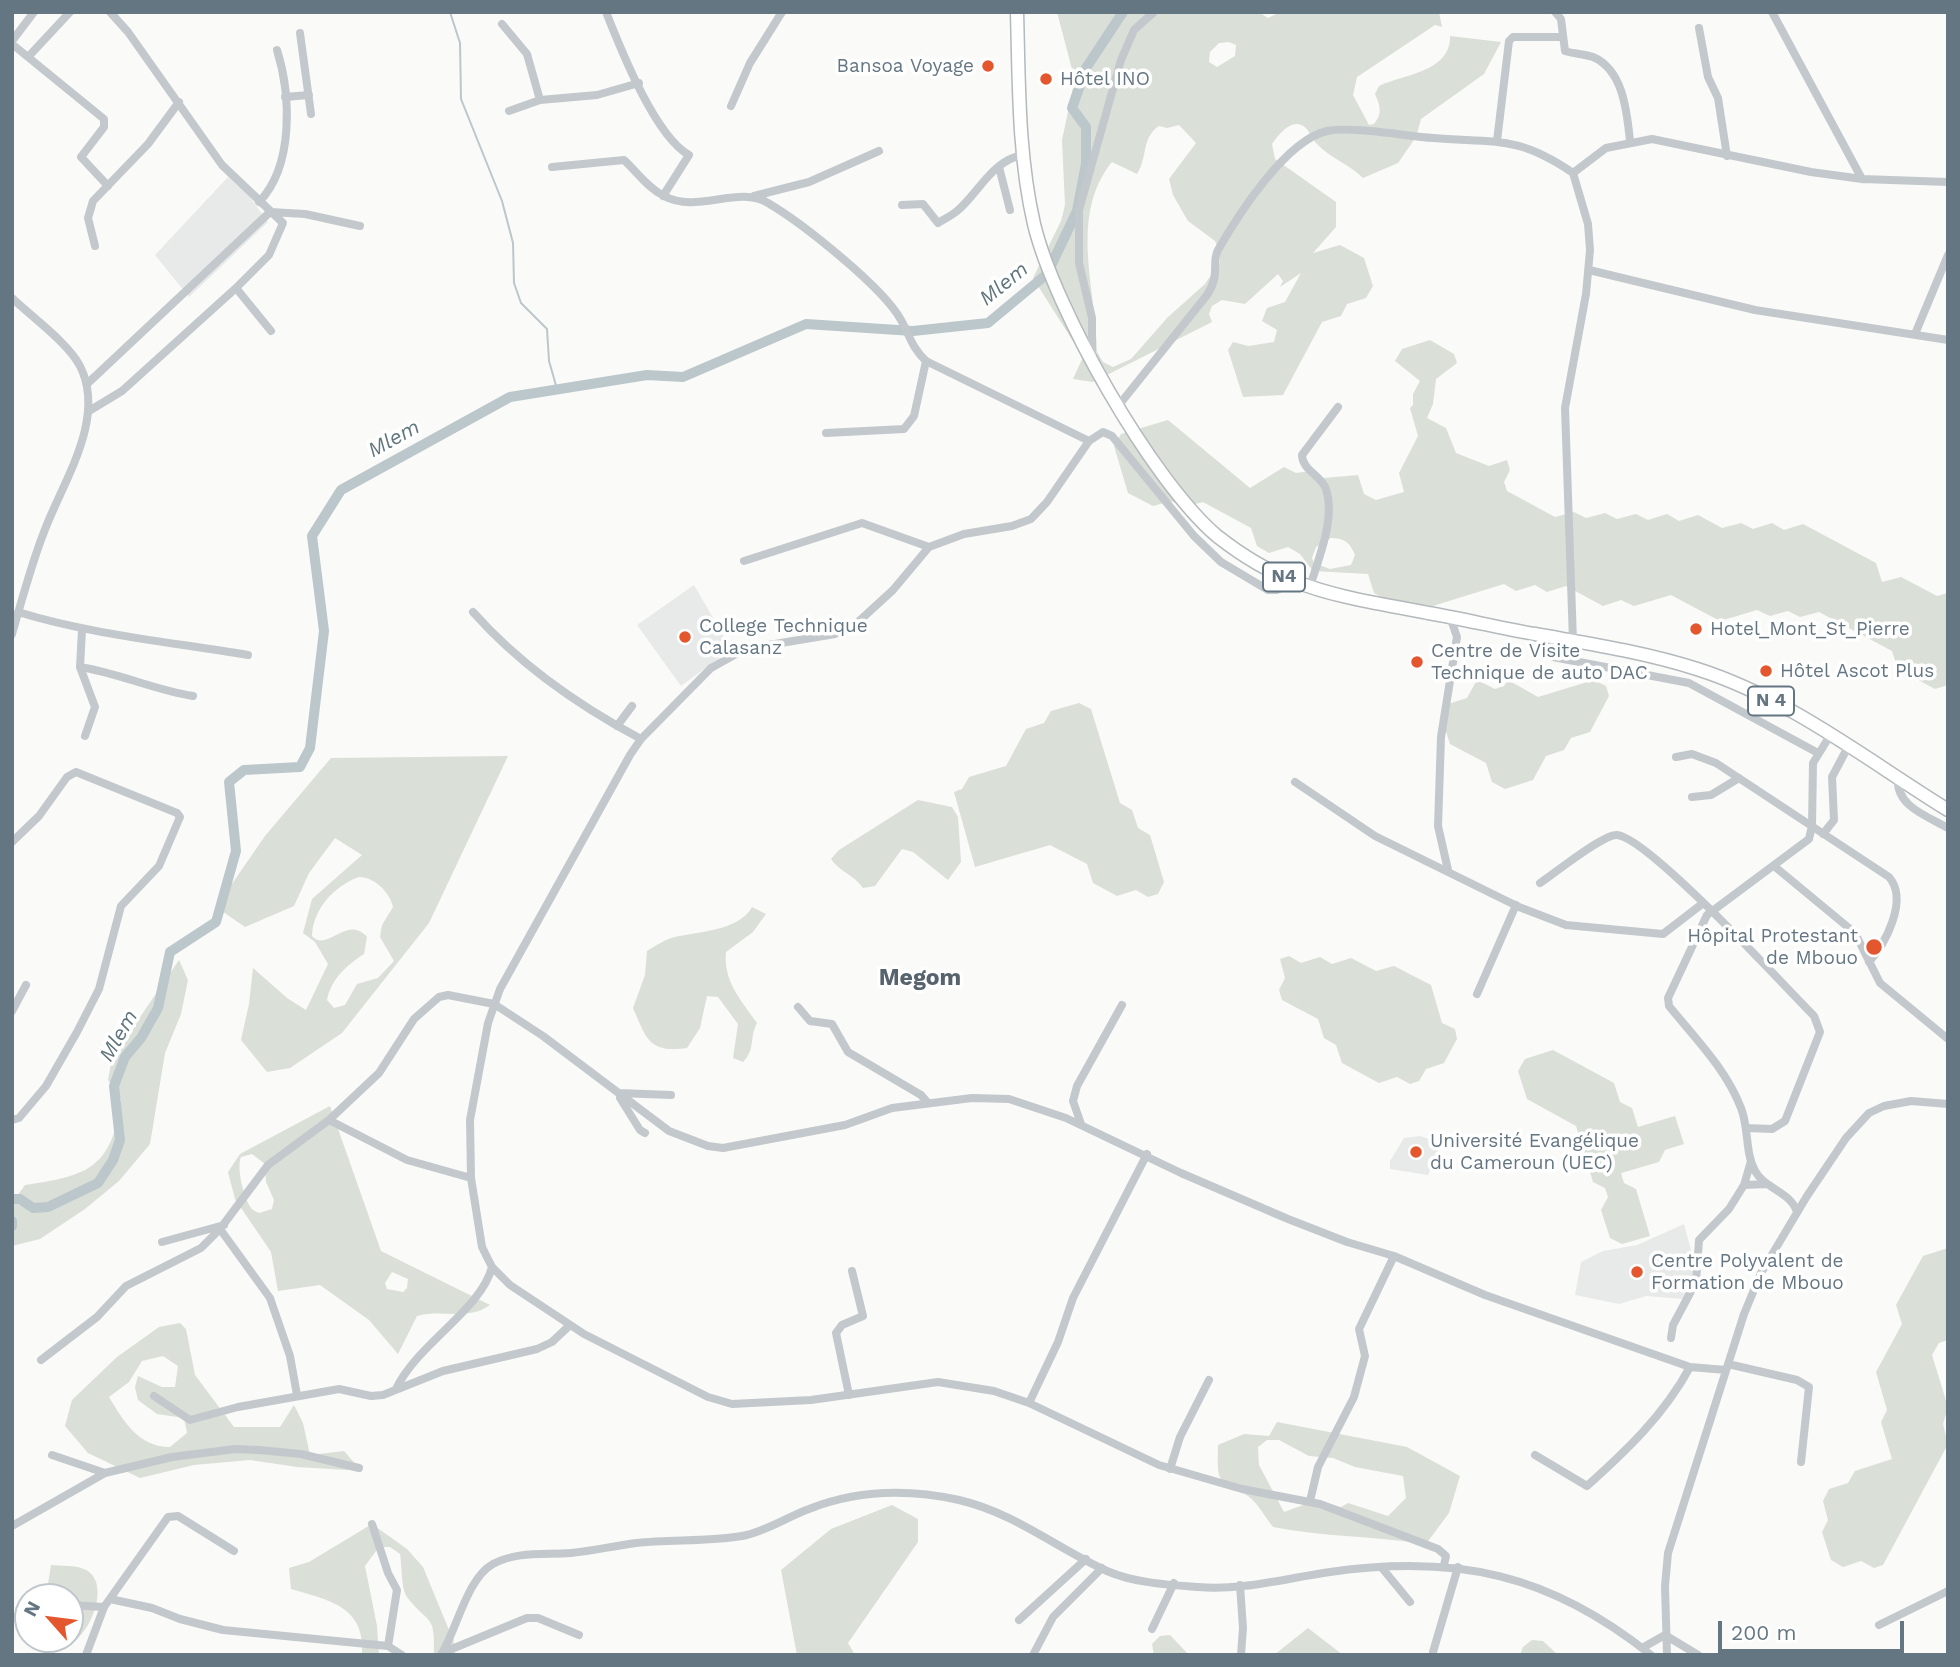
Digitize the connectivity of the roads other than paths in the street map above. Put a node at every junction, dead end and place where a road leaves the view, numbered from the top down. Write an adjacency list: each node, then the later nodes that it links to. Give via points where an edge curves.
1 (34, 12): 15 (street)
2 (70, 12): 17 (street)
3 (110, 12): 23 (street)
4 (606, 12): 19 (street, via 622,55)
5 (782, 12): 24 (street, via 750,63)
6 (1010, 12): 18 (highway, N4)
7 (1017, 12): 18 (highway, N4)
8 (1154, 12): 53 (street, via 1134,30 1126,48 1081,201 1078,254 1092,318)
9 (1555, 12): 14 (street, via 1561,19)
10 (1772, 12): 35 (street)
11 (502, 24): 22 (street, via 527,54)
12 (1699, 28): 31 (street, via 1718,98)
13 (300, 33): 20 (street)
14 (1563, 37): 27 (street, via 1513,37 1509,41); 28 (street, via 1566,51 1593,57 1616,81)
15 (12, 42): 17 (street)
16 (277, 50): 21 (street)
17 (29, 56): 37 (street, via 104,119 104,127 81,157)
18 (1015, 66): 30 (highway, N4)
19 (639, 83): 22 (street, via 597,95); 38 (street, via 668,138 689,155)
20 (309, 95): 21 (street); 26 (street)
21 (285, 97): 40 (street, via 284,153 268,193)
22 (540, 100): 25 (street)
23 (179, 102): 37 (street); 40 (street, via 222,165)
24 (731, 106)
25 (509, 111)
26 (311, 114)
27 (1497, 141): 34 (street, via 1534,149); 56 (street, via 1333,131 1298,144 1273,170 1217,251 1217,276 1207,295)
28 (1630, 141): 31 (street, via 1652,139); 34 (street, via 1594,155)
29 (879, 151): 39 (street, via 820,178)
30 (1019, 156): 33 (street); 53 (highway, N4, via 1035,229 1053,281)
31 (1727, 156): 35 (street)
32 (552, 167): 38 (street, via 624,160)
33 (999, 167): 41 (street, via 958,210 938,223 923,204); 42 (street)
34 (1573, 173): 47 (street, via 1588,224)
35 (1862, 179): 36 (street)
36 (1948, 182)
37 (108, 186): 45 (street, via 88,209)
38 (663, 196): 39 (street, via 698,202)
39 (754, 196): 54 (street, via 812,234 871,286 902,321 912,347)
40 (259, 202): 43 (street)
41 (902, 205)
42 (1010, 210)
43 (270, 212): 44 (street); 48 (street, via 283,223 281,232 269,255); 55 (street)
44 (360, 226)
45 (95, 246)
46 (1948, 255): 51 (street)
47 (1589, 270): 51 (street, via 1755,310); 70 (street, via 1564,408)
48 (236, 288): 50 (street); 58 (street, via 122,391)
49 (12, 298): 55 (street, via 73,355)
50 (271, 331)
51 (1915, 334): 52 (street)
52 (1948, 340)
53 (1091, 358): 56 (highway, N4)
54 (926, 361): 59 (street, via 914,416 905,429); 60 (street)
55 (87, 384): 58 (street)
56 (1119, 405): 63 (highway, N4, via 1201,520 1243,554)
57 (1338, 407): 64 (street, via 1302,454 1305,465 1326,488 1328,505)
58 (89, 411): 65 (street)
59 (826, 433)
60 (1089, 441): 61 (street, via 1031,519); 63 (street, via 1098,433 1112,436 1187,529 1221,562 1268,590)
61 (929, 547): 62 (street, via 862,523); 79 (street, via 893,590 857,622 822,637 734,653 711,668)
62 (744, 561)
63 (1294, 581): 64 (highway, N4)
64 (1310, 587): 67 (highway, N4)
65 (18, 612): 68 (street); 69 (street)
66 (473, 612): 76 (street, via 567,694)
67 (1451, 617): 70 (highway, N4); 93 (street, via 1457,637 1441,737 1438,826)
68 (82, 630): 71 (street); 73 (street)
69 (12, 634)
70 (1573, 640): 77 (highway, N 4, via 1713,674)
71 (248, 655)
72 (1553, 657): 81 (street, via 1689,683)
73 (80, 667): 74 (street, via 111,671); 78 (street, via 95,707)
74 (193, 696)
75 (632, 706): 76 (street)
76 (617, 726): 79 (street)
77 (1831, 734): 80 (highway, N 4); 81 (street)
78 (85, 736)
79 (641, 739): 101 (street, via 516,957)
80 (1849, 746): 84 (highway, N 4); 90 (street, via 1833,772 1834,820)
81 (1818, 753): 88 (street, via 1812,768)
82 (1676, 757): 83 (street, via 1701,755)
83 (1739, 778): 86 (street, via 1711,796); 88 (street)
84 (1898, 779): 87 (highway, N 4); 89 (street, via 1898,793 1904,800)
85 (1295, 782): 93 (street, via 1376,836)
86 (1692, 797)
87 (1948, 810)
88 (1812, 826): 90 (street); 92 (street, via 1805,844)
89 (1948, 828)
90 (1823, 834): 98 (street, via 1883,871 1894,884 1891,929)
91 (12, 842): 111 (street, via 76,772 180,817 159,866 121,906 99,989 77,1032 46,1086)
92 (1774, 866): 97 (street); 98 (street, via 1855,933)
93 (1448, 870): 96 (street)
94 (1540, 883): 95 (street, via 1608,836 1619,835 1670,869)
95 (1702, 904): 96 (street, via 1657,935 1566,925); 97 (street)
96 (1516, 905): 100 (street)
97 (1710, 912): 113 (street, via 1668,1001 1727,1080); 113 (street, via 1814,1016 1820,1028 1782,1125)
98 (1868, 962): 105 (street, via 1880,983)
99 (26, 985): 104 (street)
100 (1477, 994)
101 (494, 1004): 106 (street); 110 (street, via 448,995 428,1004 379,1073); 117 (street, via 471,1110)
102 (1122, 1005): 112 (street, via 1077,1086 1073,1101)
103 (798, 1007): 108 (street, via 810,1021 832,1024 848,1052)
104 (12, 1011)
105 (1948, 1040)
106 (617, 1092): 107 (street); 108 (street, via 669,1131 723,1149); 114 (street)
107 (671, 1095)
108 (928, 1103): 112 (street, via 1009,1099)
109 (1948, 1104): 120 (street, via 1911,1101 1877,1108 1856,1126)
110 (328, 1120): 117 (street, via 389,1152); 123 (street, via 268,1165)
111 (13, 1122)
112 (1081, 1124): 115 (street)
113 (1747, 1128): 116 (street)
114 (645, 1133)
115 (1147, 1154): 125 (street, via 1289,1219); 138 (street, via 1073,1298)
116 (1751, 1161): 118 (street); 119 (street)
117 (471, 1178): 126 (street, via 482,1247)
118 (1767, 1184): 119 (street); 121 (street)
119 (1744, 1185): 129 (street, via 1699,1240 1696,1282)
120 (1807, 1196): 121 (street); 122 (street)
121 (1789, 1199): 122 (street)
122 (1797, 1212): 132 (street, via 1761,1273)
123 (222, 1227): 124 (street); 130 (street, via 201,1248 126,1286 97,1317); 135 (street, via 270,1298 290,1356)
124 (162, 1242)
125 (1394, 1256): 131 (street, via 1485,1295); 145 (street, via 1359,1329 1365,1356 1354,1397 1318,1467)
126 (492, 1267): 128 (street, via 515,1289); 134 (street, via 462,1312 415,1357)
127 (852, 1271): 136 (street, via 863,1316 842,1325 836,1333)
128 (570, 1325): 134 (street, via 541,1347 443,1371); 136 (street, via 724,1403)
129 (1671, 1338)
130 (41, 1360)
131 (1690, 1367): 132 (street); 140 (street, via 1634,1444 1587,1486)
132 (1727, 1367): 141 (street, via 1804,1382 1809,1387); 165 (street, via 1668,1553)
133 (1209, 1380): 143 (street, via 1180,1437)
134 (396, 1389): 135 (street, via 377,1396 344,1389)
135 (297, 1395): 137 (street, via 190,1420)
136 (849, 1395): 138 (street, via 947,1382)
137 (154, 1396)
138 (1029, 1403): 143 (street)
139 (52, 1455): 144 (street)
140 (1535, 1455)
141 (1801, 1462)
142 (359, 1468): 144 (street, via 301,1454 235,1449 172,1457)
143 (1170, 1469): 145 (street)
144 (105, 1474): 147 (street)
145 (1310, 1501): 150 (street, via 1433,1547 1446,1556)
146 (372, 1524): 166 (street, via 397,1586)
147 (12, 1527)
148 (234, 1551): 157 (street, via 173,1514)
149 (1086, 1559): 152 (street); 161 (street); 169 (street, via 1029,1526 983,1507 915,1493 854,1497 811,1508 743,1536 530,1554 500,1561 474,1582)
150 (1444, 1565): 151 (street); 153 (street)
151 (1458, 1567): 167 (street, via 1485,1571 1572,1600); 168 (street)
152 (1102, 1568): 154 (street, via 1118,1575); 172 (street, via 1053,1617)
153 (1382, 1568): 155 (street); 158 (street)
154 (1174, 1583): 155 (street); 163 (street)
155 (1240, 1586): 173 (street)
156 (1948, 1591): 162 (street)
157 (110, 1599): 160 (street); 166 (street, via 223,1630)
158 (1410, 1602)
159 (84, 1606): 160 (street)
160 (104, 1607): 170 (street)
161 (1019, 1620)
162 (1879, 1625)
163 (1152, 1629)
164 (579, 1635): 169 (street, via 527,1618)
165 (1665, 1635): 167 (street); 175 (street); 176 (street)
166 (388, 1646): 171 (street)
167 (1642, 1648): 174 (street)
168 (1433, 1652)
169 (442, 1654)
170 (86, 1655)
171 (402, 1655)
172 (1033, 1655)
173 (1241, 1655)
174 (1651, 1655)
175 (1667, 1655)
176 (1698, 1655)

